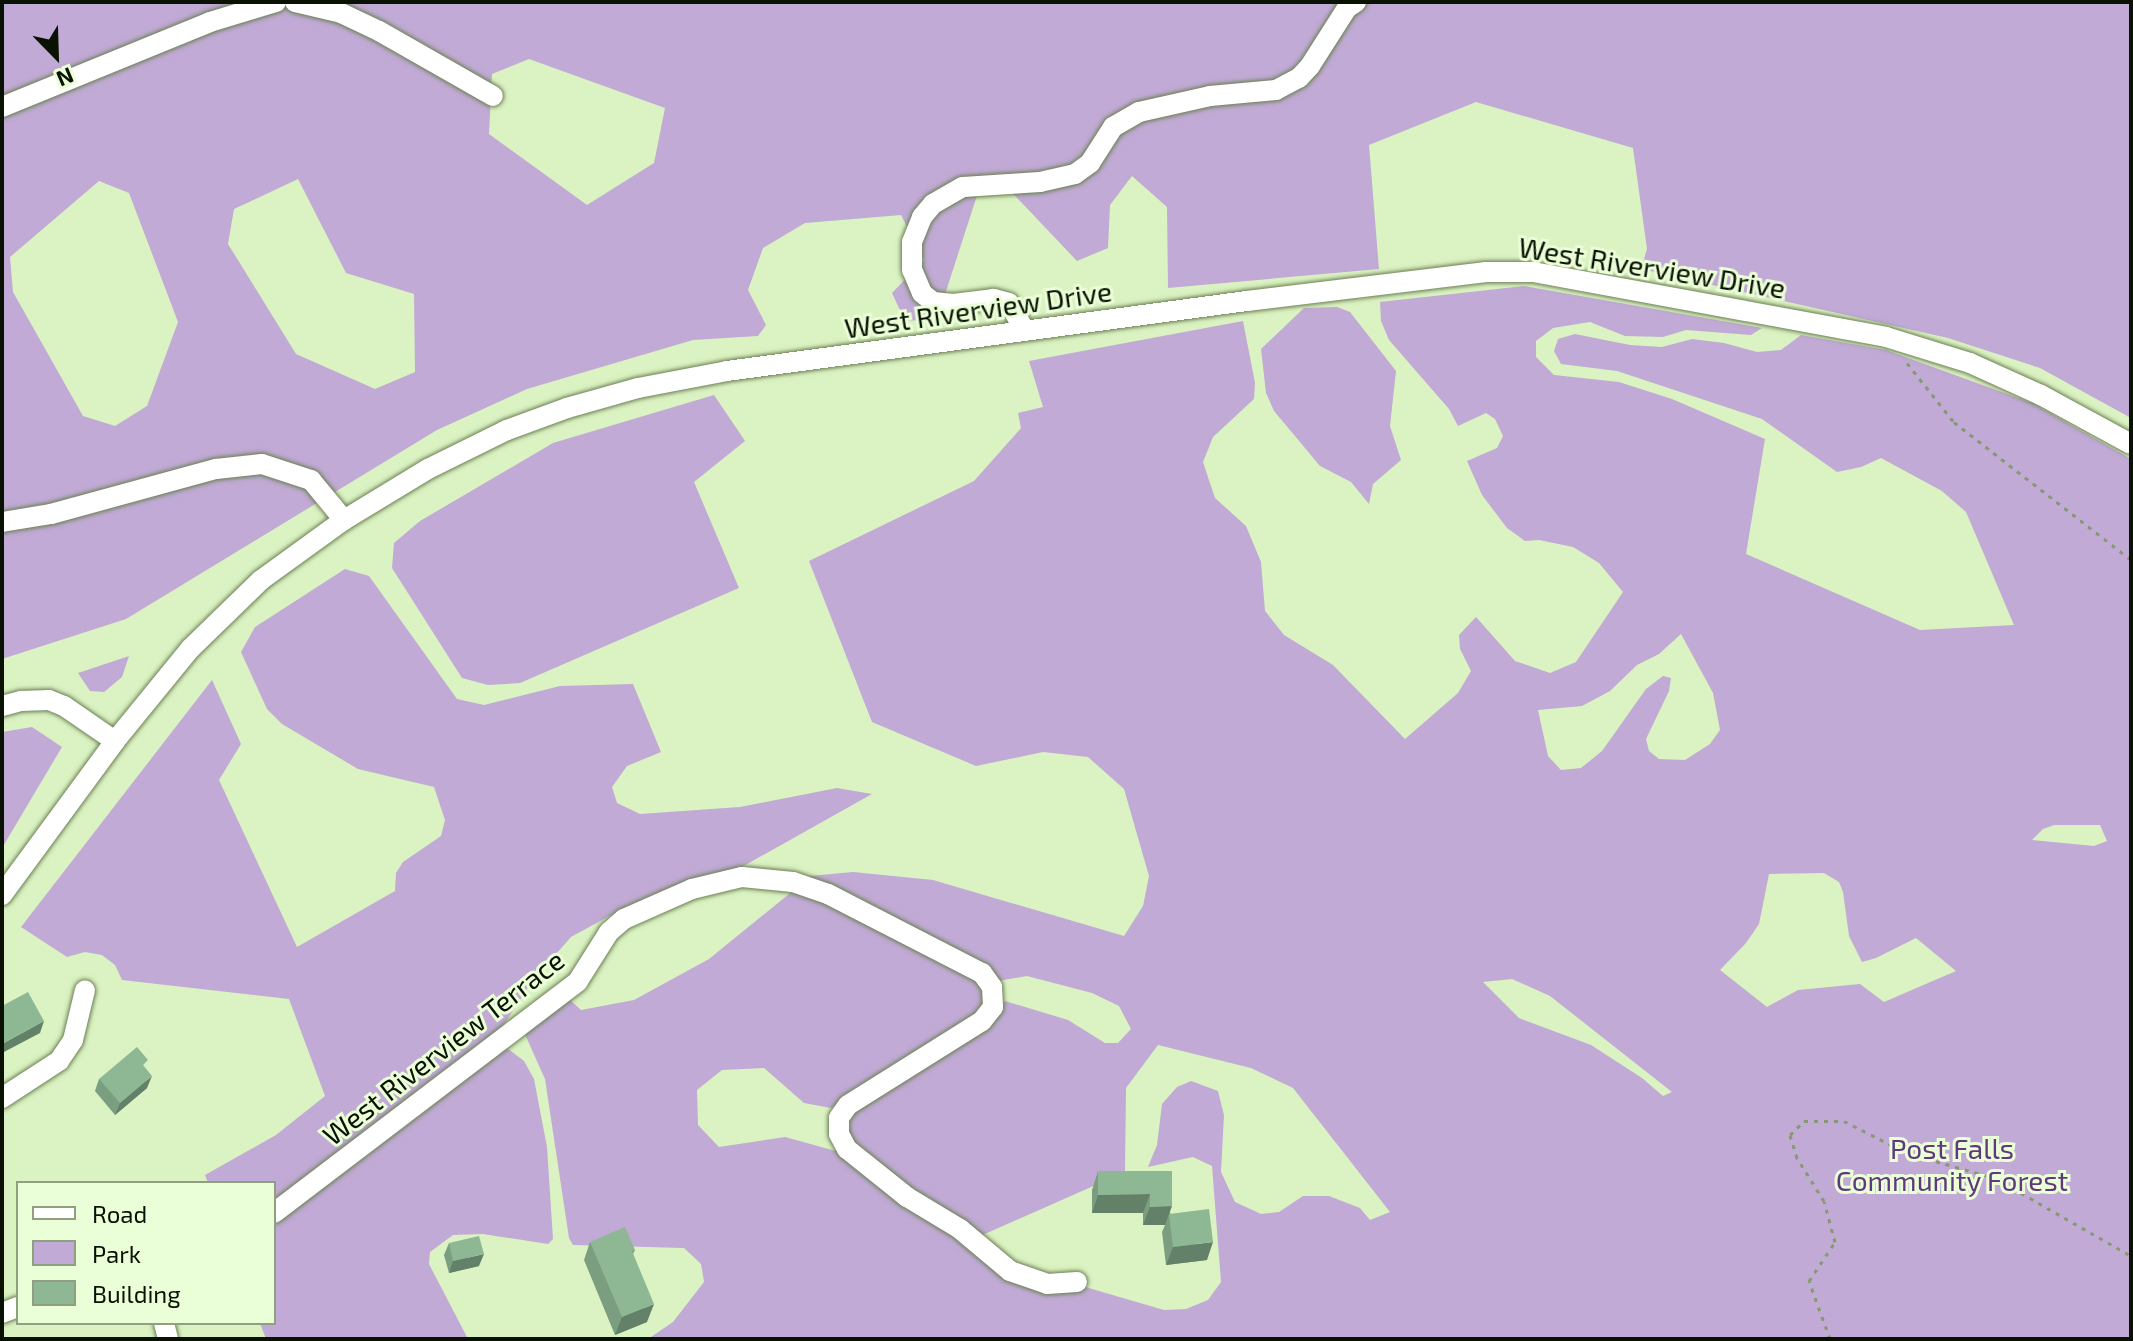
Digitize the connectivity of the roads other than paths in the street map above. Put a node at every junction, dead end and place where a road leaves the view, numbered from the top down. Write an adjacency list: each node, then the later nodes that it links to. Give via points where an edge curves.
1 (276, 2): 5 (street, via 210,22)
2 (295, 2): 4 (street, via 367,25)
3 (1356, 2): 6 (street, via 1304,72 1276,90 1210,96 1139,112 1113,127 1090,163 1075,174 963,187 933,204 912,242 912,270 922,293 933,302 1009,303)
4 (493, 96)
5 (2, 107)
6 (1025, 331): 7 (street, West Riverview Drive, via 1486,272 1533,272 1886,337 1970,363); 8 (street, West Riverview Drive, via 638,388 507,430 428,469)
7 (2131, 444)
8 (344, 520): 9 (street, via 311,480 262,464 216,469 51,514); 11 (street, West Riverview Drive, via 261,580 203,635)
9 (2, 522)
10 (2, 706): 11 (street, via 49,700)
11 (115, 741): 12 (street, West Riverview Drive)
12 (2, 895)
13 (85, 990): 14 (street, via 73,1040 59,1061)
14 (2, 1098)
15 (276, 1211): 16 (street, West Riverview Terrace, via 578,981 609,932 624,919 692,889 742,877 793,882 828,894 982,973 992,987 993,1007 982,1021 848,1105 839,1118 839,1134 847,1149 1010,1271 1047,1284)
16 (1077, 1282)

